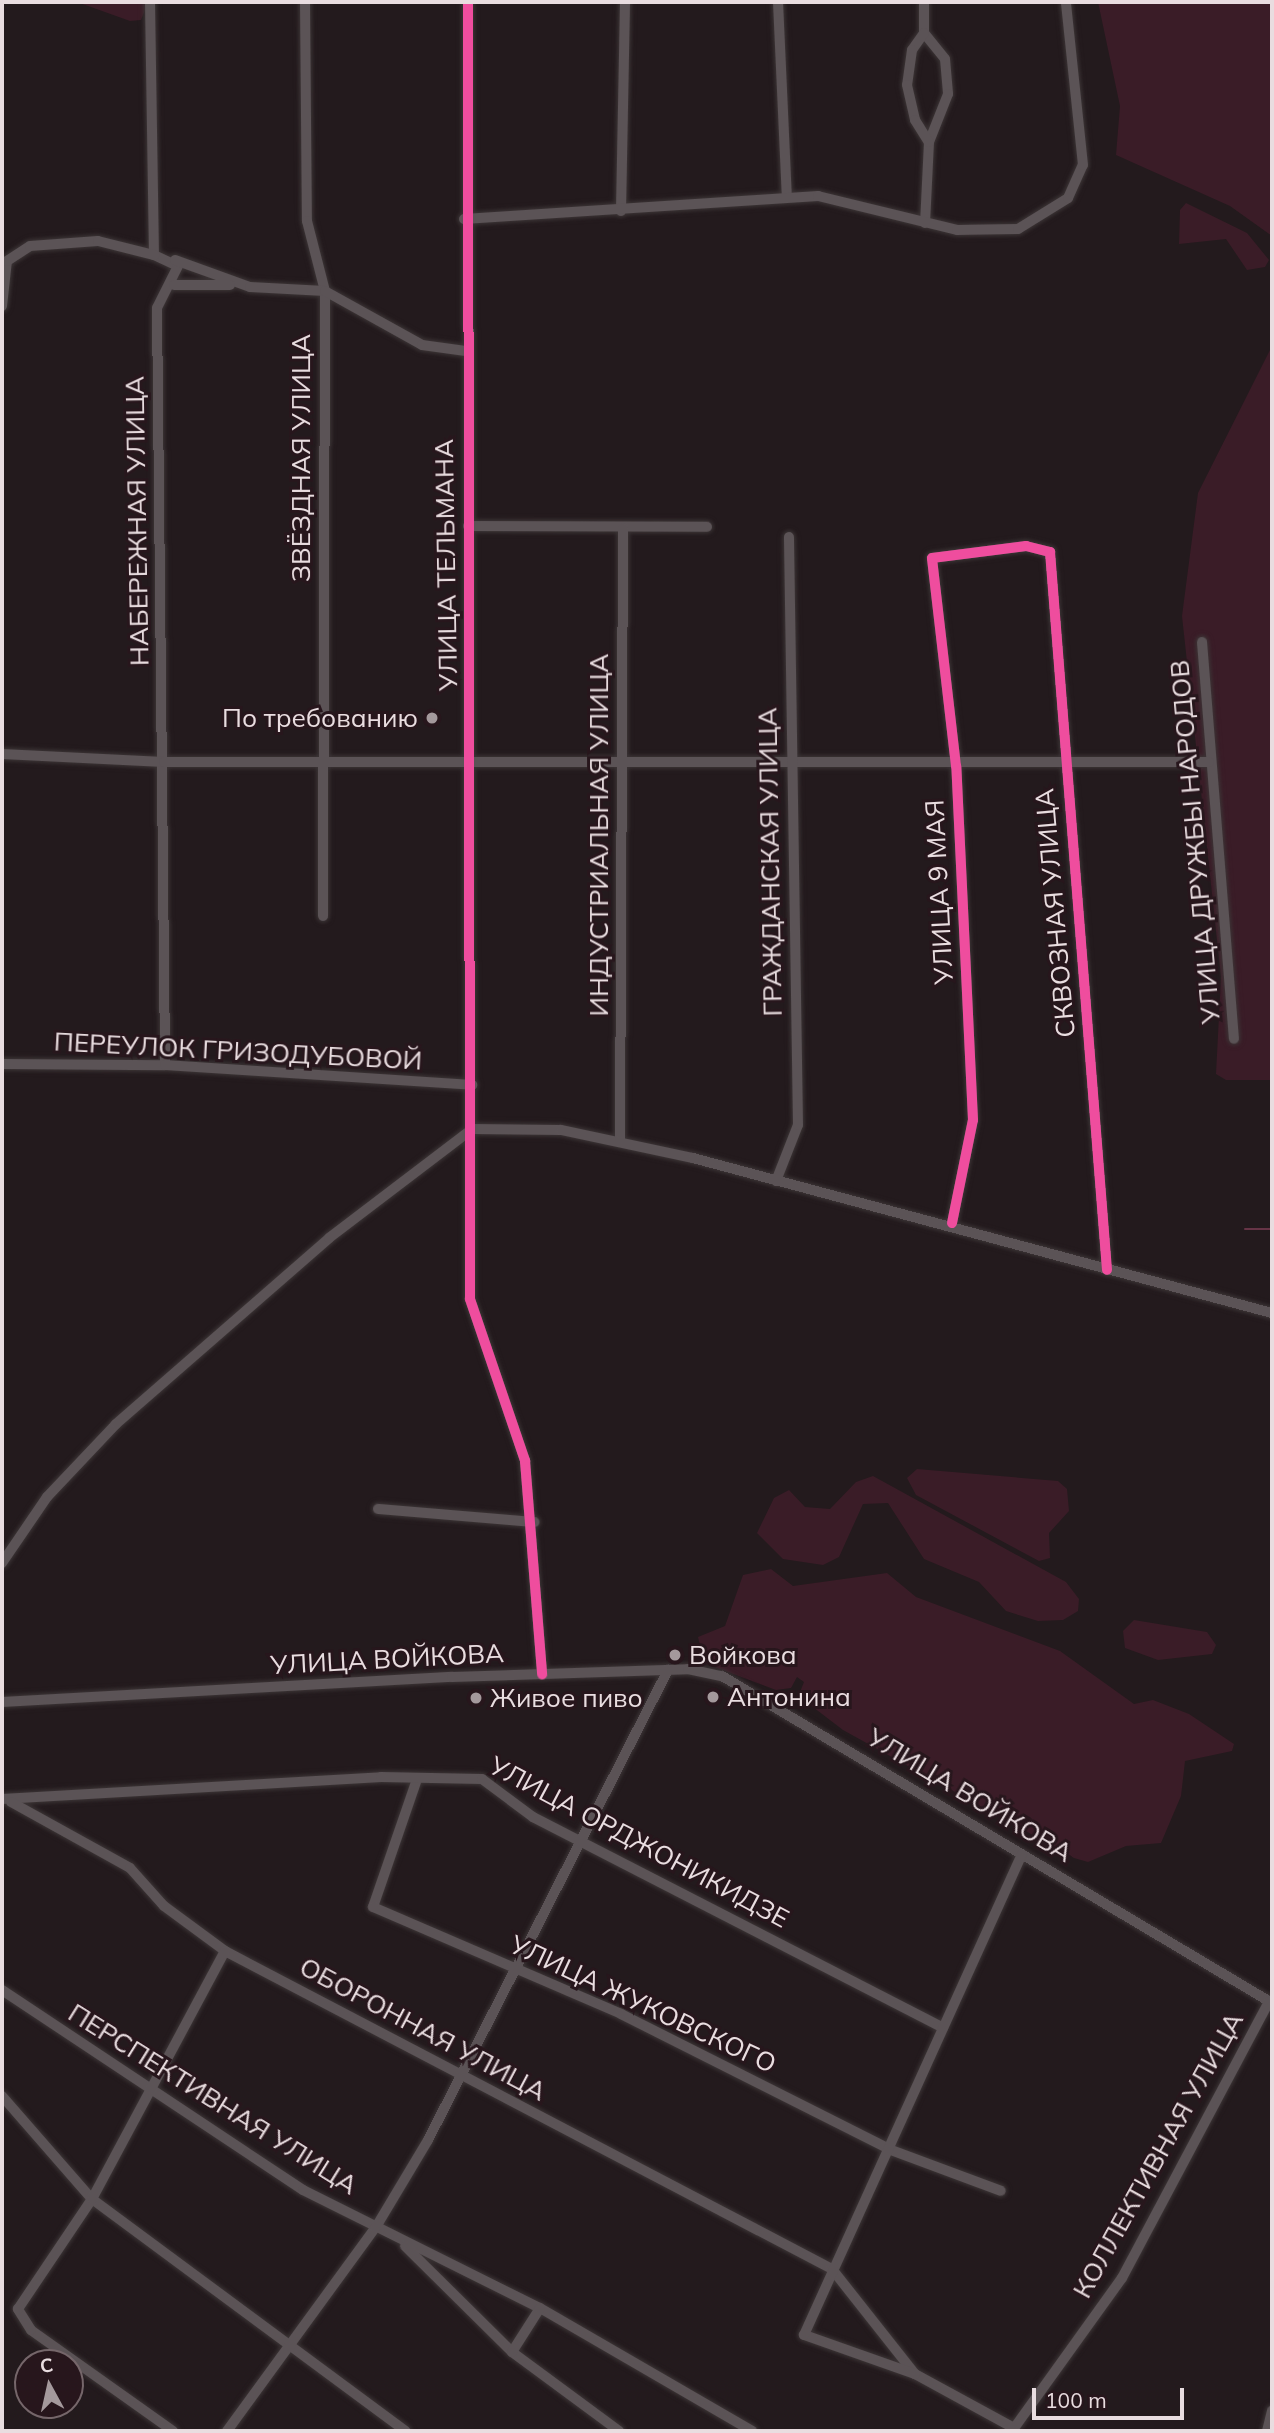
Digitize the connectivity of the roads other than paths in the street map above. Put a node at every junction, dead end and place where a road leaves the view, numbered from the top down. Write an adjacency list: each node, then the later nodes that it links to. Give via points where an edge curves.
1 (150, 2): 14 (street)
2 (305, 2): 18 (street, ЗВЁЗДНАЯ УЛИЦА, via 307,221)
3 (468, 2): 12 (street, УЛИЦА ТЕЛЬМАНА)
4 (625, 2): 11 (street)
5 (778, 2): 10 (street)
6 (924, 2): 8 (street)
7 (1066, 2): 13 (street, via 1085,145 1080,179 1055,210 1018,229 991,233)
8 (924, 33): 9 (street, via 909,58 906,85 915,120); 9 (street, via 945,60 948,77 947,104)
9 (929, 142): 13 (street)
10 (787, 197): 11 (street, via 745,205); 13 (street, via 835,198)
11 (621, 211): 12 (street)
12 (464, 219): 20 (street, УЛИЦА ТЕЛЬМАНА)
13 (925, 223)
14 (155, 255): 15 (street); 19 (street, via 76,240 30,246 7,261)
15 (175, 260): 16 (street, НАБЕРЕЖНАЯ УЛИЦА); 17 (street)
16 (174, 285): 17 (street); 28 (street, НАБЕРЕЖНАЯ УЛИЦА, via 157,308)
17 (250, 287): 18 (street)
18 (324, 290): 20 (street, via 422,345); 30 (street, ЗВЁЗДНАЯ УЛИЦА)
19 (2, 306)
20 (466, 351): 21 (street, УЛИЦА ТЕЛЬМАНА)
21 (468, 526): 23 (street); 31 (street, УЛИЦА ТЕЛЬМАНА)
22 (706, 527): 23 (street)
23 (623, 528): 32 (street, ИНДУСТРИАЛЬНАЯ УЛИЦА)
24 (789, 537): 33 (street, ГРАЖДАНСКАЯ УЛИЦА)
25 (1050, 552): 34 (street, УЛИЦА 9 МАЯ, via 1026,546 932,558); 35 (street, СКВОЗНАЯ УЛИЦА)
26 (1202, 642): 29 (street, УЛИЦА ДРУЖБЫ НАРОДОВ)
27 (2, 754): 28 (street)
28 (164, 762): 30 (street); 39 (street, НАБЕРЕЖНАЯ УЛИЦА)
29 (1209, 762): 35 (street); 37 (street, УЛИЦА ДРУЖБЫ НАРОДОВ)
30 (323, 763): 31 (street); 36 (street, ЗВЁЗДНАЯ УЛИЦА)
31 (471, 764): 32 (street); 40 (street, УЛИЦА ТЕЛЬМАНА)
32 (622, 764): 33 (street); 42 (street, ИНДУСТРИАЛЬНАЯ УЛИЦА)
33 (789, 765): 34 (street); 43 (street, ГРАЖДАНСКАЯ УЛИЦА, via 798,1125)
34 (956, 766): 35 (street); 44 (street, УЛИЦА 9 МАЯ, via 973,1120)
35 (1065, 766): 45 (street, СКВОЗНАЯ УЛИЦА)
36 (323, 916)
37 (1234, 1039)
38 (2, 1063): 39 (street, ПЕРЕУЛОК ГРИЗОДУБОВОЙ)
39 (165, 1065): 40 (street, ПЕРЕУЛОК ГРИЗОДУБОВОЙ)
40 (472, 1085): 41 (street, УЛИЦА ТЕЛЬМАНА)
41 (472, 1129): 42 (street, via 561,1130); 48 (street, УЛИЦА ТЕЛЬМАНА, via 470,1300 525,1461); 49 (street, via 328,1238 116,1424 47,1497)
42 (620, 1142): 43 (street)
43 (776, 1181): 44 (street)
44 (952, 1223): 45 (street)
45 (1107, 1270): 46 (street)
46 (1272, 1313)
47 (378, 1509): 48 (street)
48 (534, 1522): 51 (street, УЛИЦА ТЕЛЬМАНА)
49 (2, 1563)
50 (668, 1670): 51 (street, УЛИЦА ВОЙКОВА); 55 (street); 56 (street, УЛИЦА ВОЙКОВА, via 696,1670 746,1687)
51 (542, 1674): 52 (street, УЛИЦА ВОЙКОВА)
52 (2, 1702)
53 (415, 1782): 54 (street, УЛИЦА ОРДЖОНИКИДЗЕ, via 381,1777); 55 (street, УЛИЦА ОРДЖОНИКИДЗЕ, via 482,1779 533,1817); 58 (street, УЛИЦА ЖУКОВСКОГО, via 373,1907)
54 (7, 1801): 57 (street, ОБОРОННАЯ УЛИЦА, via 130,1868 164,1906)
55 (585, 1840): 58 (street); 61 (street, УЛИЦА ОРДЖОНИКИДЗЕ)
56 (1022, 1854): 60 (street, УЛИЦА ВОЙКОВА); 61 (street)
57 (225, 1951): 62 (street, ОБОРОННАЯ УЛИЦА); 63 (street)
58 (520, 1969): 62 (street); 65 (street, УЛИЦА ЖУКОВСКОГО)
59 (2, 1990): 63 (street, ПЕРСПЕКТИВНАЯ УЛИЦА)
60 (1271, 2002): 76 (street, КОЛЛЕКТИВНАЯ УЛИЦА, via 1122,2278)
61 (943, 2028): 65 (street)
62 (463, 2076): 68 (street); 70 (street, ОБОРОННАЯ УЛИЦА)
63 (150, 2092): 67 (street); 68 (street, ПЕРСПЕКТИВНАЯ УЛИЦА, via 303,2190)
64 (2, 2096): 67 (street)
65 (891, 2150): 66 (street, УЛИЦА ЖУКОВСКОГО); 70 (street)
66 (1001, 2191)
67 (92, 2199): 72 (street); 77 (street, via 18,2309 31,2330)
68 (376, 2227): 69 (street, ПЕРСПЕКТИВНАЯ УЛИЦА); 72 (street)
69 (402, 2243): 71 (street, ПЕРСПЕКТИВНАЯ УЛИЦА); 73 (street, ПЕРСПЕКТИВНАЯ УЛИЦА, via 439,2286)
70 (832, 2269): 74 (street); 74 (street, via 804,2335)
71 (540, 2308): 73 (street); 81 (street, ПЕРСПЕКТИВНАЯ УЛИЦА)
72 (288, 2345): 78 (street); 79 (street)
73 (512, 2352): 80 (street, ПЕРСПЕКТИВНАЯ УЛИЦА)
74 (915, 2374): 76 (street)
75 (1272, 2411): 82 (street)
76 (1013, 2430)
77 (173, 2431)
78 (227, 2431)
79 (406, 2431)
80 (619, 2431)
81 (752, 2431)
82 (1267, 2431)

